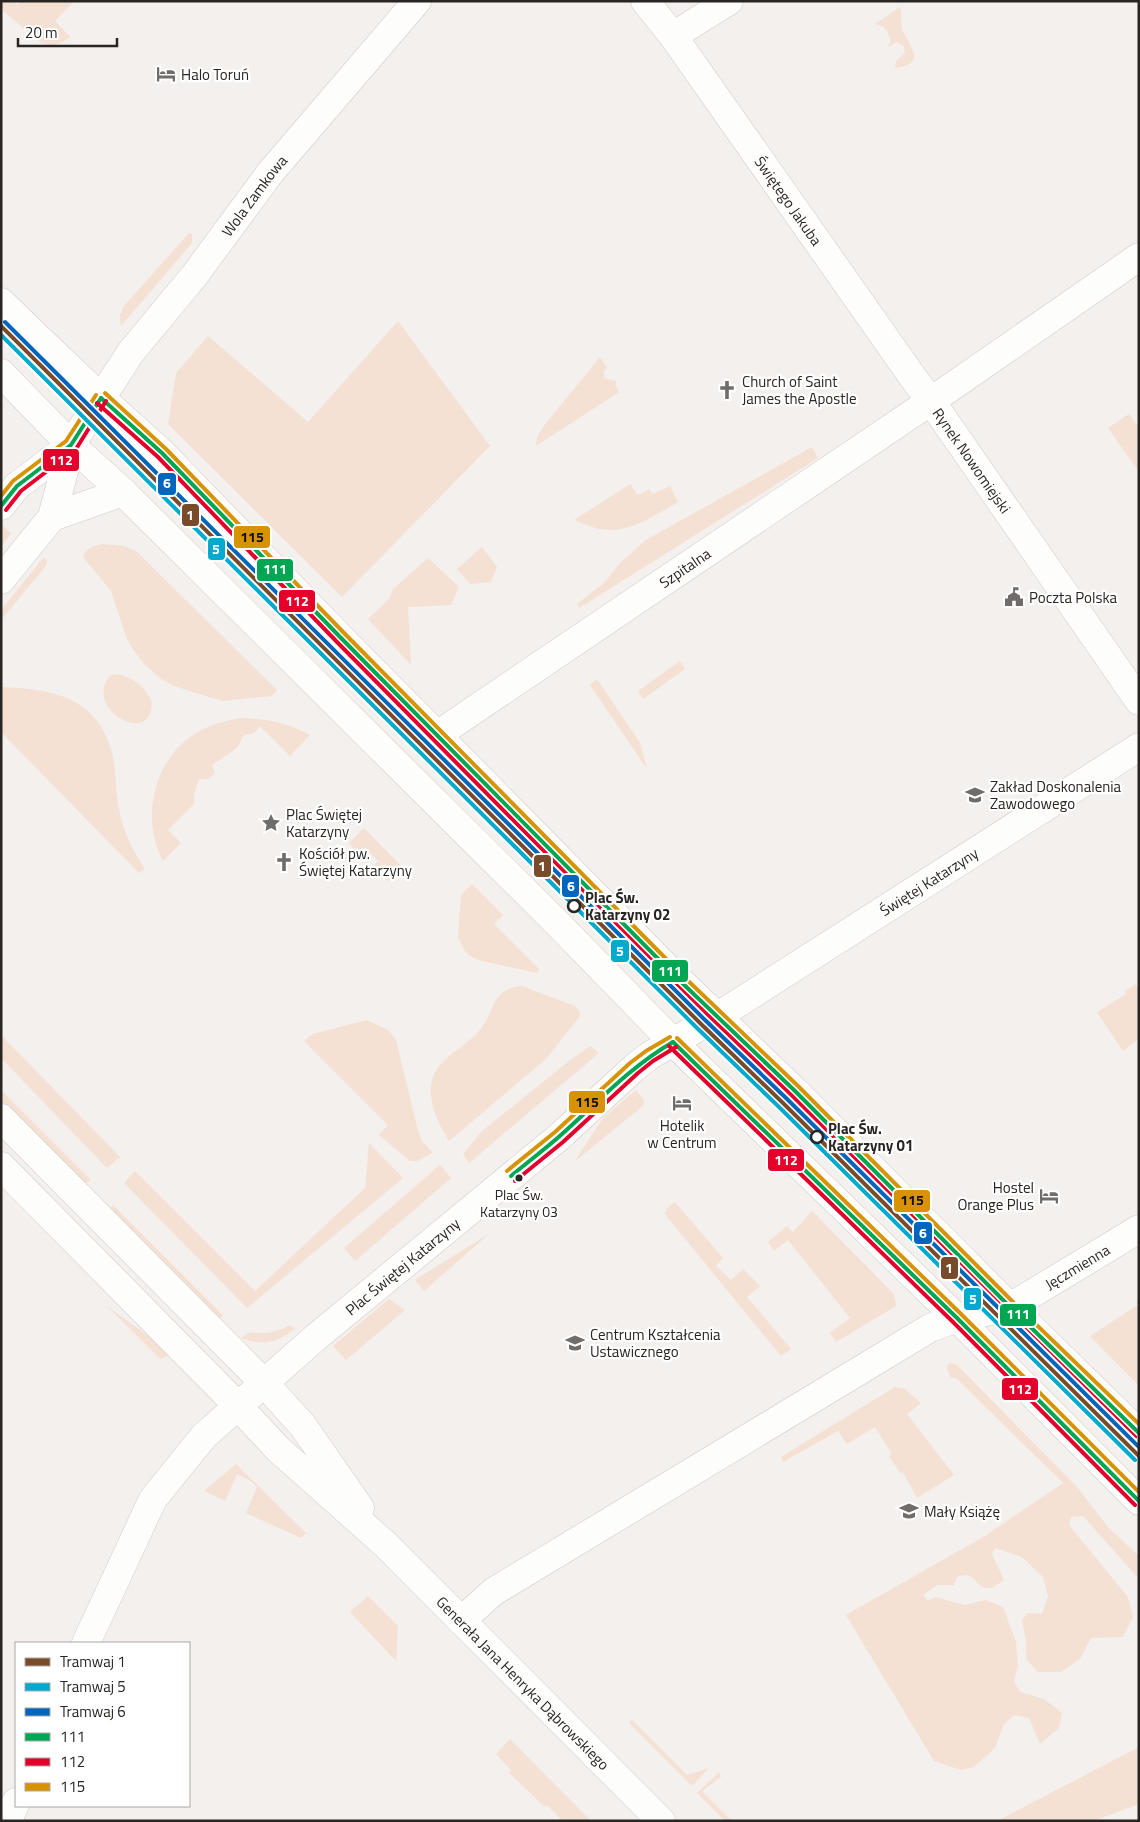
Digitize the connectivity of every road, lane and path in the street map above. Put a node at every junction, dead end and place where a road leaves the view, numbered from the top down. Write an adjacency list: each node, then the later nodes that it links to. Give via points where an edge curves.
1 (417, 1): 8 (street, Wola Zamkowa, via 270,173 194,276 131,352)
2 (645, 1): 4 (street, Świętego Jakuba)
3 (729, 1): 4 (street)
4 (673, 36): 9 (street, Świętego Jakuba)
5 (1139, 257): 9 (street, Rynek Nowomiejski)
6 (1, 302): 8 (street)
7 (1, 374): 10 (street)
8 (101, 398): 10 (street, Wola Zamkowa); 16 (street, via 162,453)
9 (932, 401): 15 (street, Rynek Nowomiejski); 16 (street, Szpitalna)
10 (71, 445): 11 (street); 12 (street, via 18,486); 13 (street)
11 (123, 492): 13 (street); 19 (street)
12 (1, 506)
13 (52, 517): 14 (street)
14 (1, 580)
15 (1139, 701)
16 (437, 735): 18 (street)
17 (1139, 747): 18 (street, Świętej Katarzyny)
18 (718, 1016): 19 (street, Świętej Katarzyny); 23 (street)
19 (673, 1042): 24 (street); 25 (street, Plac Świętej Katarzyny, via 634,1068)
20 (1, 1118): 25 (street)
21 (1, 1166): 26 (street)
22 (1139, 1229): 23 (street, Jęczmienna)
23 (1010, 1307): 24 (street, Jęczmienna); 27 (street)
24 (957, 1318): 28 (street); 30 (street, Jęczmienna, via 930,1328 493,1592)
25 (265, 1384): 26 (street, Plac Świętej Katarzyny); 29 (street, Generała Jana Henryka Dąbrowskiego, via 303,1426)
26 (238, 1406): 29 (street, Generała Jana Henryka Dąbrowskiego, via 278,1449); 31 (street, Plac Świętej Katarzyny, via 204,1436 153,1499)
27 (1139, 1433)
28 (1139, 1501)
29 (386, 1545): 30 (street, Generała Jana Henryka Dąbrowskiego)
30 (461, 1621): 34 (street, Generała Jana Henryka Dąbrowskiego)
31 (86, 1642)
32 (15, 1804): 33 (street)
33 (8, 1821)
34 (662, 1821)

